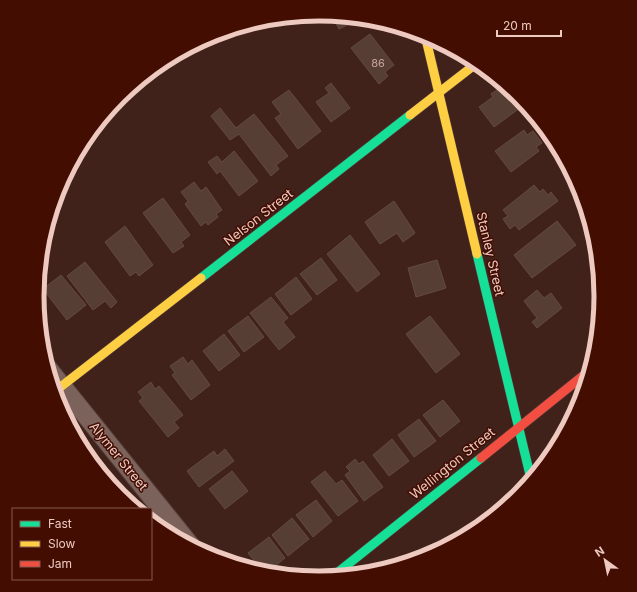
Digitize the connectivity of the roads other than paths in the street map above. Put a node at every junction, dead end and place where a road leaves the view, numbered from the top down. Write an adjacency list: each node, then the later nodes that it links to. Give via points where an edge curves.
1 (427, 43): 3 (street, Stanley Street)
2 (471, 67): 3 (street, Nelson Street)
3 (439, 93): 5 (street, Nelson Street); 7 (street, Stanley Street)
4 (581, 377): 7 (street, Wellington Street)
5 (59, 388)
6 (61, 393): 9 (street, Alymer Street)
7 (518, 427): 8 (street, Stanley Street); 10 (street, Wellington Street)
8 (529, 472)
9 (181, 534)
10 (341, 570)

